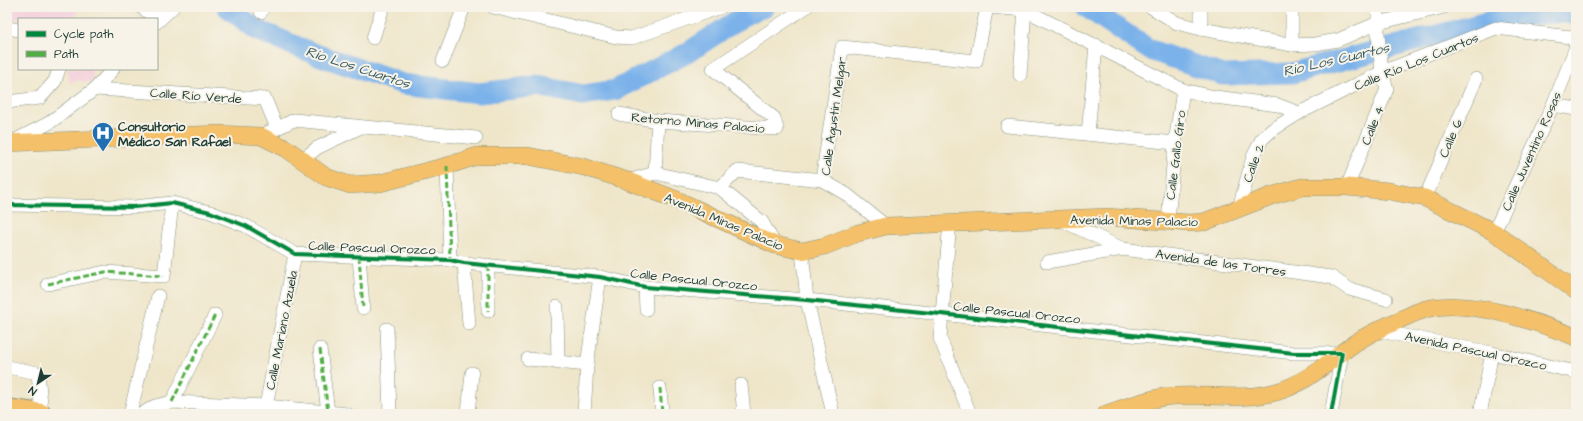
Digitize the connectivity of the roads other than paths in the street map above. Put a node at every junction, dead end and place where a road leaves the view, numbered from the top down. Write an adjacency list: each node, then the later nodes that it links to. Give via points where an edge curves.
1 (141, 7): 15 (street)
2 (173, 7): 16 (street)
3 (383, 7): 21 (street)
4 (464, 7): 25 (street)
5 (493, 7): 13 (street, via 616,37 632,38)
6 (806, 7): 38 (street, Retorno Minas Palacio, via 713,69 774,118 777,129)
7 (987, 7): 14 (street); 50 (street, Calle Agustín Melgar, via 976,61 842,47)
8 (1151, 7): 19 (street, via 1177,23)
9 (1201, 7): 19 (street)
10 (1292, 7): 23 (street)
11 (1378, 7): 18 (street, Calle 4)
12 (1444, 7): 18 (street)
13 (712, 9)
14 (1026, 10): 22 (street); 29 (street)
15 (154, 18)
16 (158, 21)
17 (7, 28): 20 (street)
18 (1378, 28): 23 (street, via 1338,40); 26 (street, Calle 4)
19 (1201, 29): 23 (street)
20 (18, 30)
21 (373, 38)
22 (1096, 45): 32 (street); 42 (street)
23 (1292, 45)
24 (1576, 47): 26 (street, Calle Río Los Cuartos, via 1570,37 1496,28); 34 (street, Calle Juventino Rosas)
25 (443, 61)
26 (1382, 67): 36 (street, Calle Río Los Cuartos); 52 (street, Calle 4, via 1387,89)
27 (59, 70): 33 (street, via 55,81 40,98)
28 (113, 70): 31 (street)
29 (1020, 75)
30 (1476, 79): 54 (street, Calle 6)
31 (95, 89): 41 (street, Calle Río Verde, via 265,99); 45 (street, via 49,123)
32 (1183, 90): 36 (street, via 1278,105); 46 (street, Calle Gallo Giro)
33 (7, 102)
34 (1553, 105): 35 (street); 62 (street, Calle Juventino Rosas)
35 (1576, 109)
36 (1299, 113): 57 (street, Calle 2, via 1262,139 1253,157)
37 (619, 114): 38 (street, Retorno Minas Palacio)
38 (658, 121): 49 (street)
39 (1007, 126): 42 (street)
40 (361, 127): 41 (street, via 294,120); 44 (street); 47 (street, via 317,148)
41 (277, 128): 43 (street)
42 (1088, 134): 46 (street)
43 (261, 136): 45 (main road, Avenida Minas Palacio, via 218,134); 47 (main road, Avenida Minas Palacio)
44 (476, 138)
45 (8, 143)
46 (1175, 143): 59 (street, Calle Gallo Giro)
47 (302, 160): 48 (main road, Avenida Minas Palacio, via 326,177 350,185 380,183)
48 (447, 166): 51 (main road, Avenida Minas Palacio, via 477,156 528,156 584,167); 68 (street, Calle Pascual Orozco)
49 (655, 173): 51 (street, Avenida Minas Palacio); 53 (street, Avenida Minas Palacio)
50 (822, 180): 53 (street, via 737,171); 61 (street, Calle Agustín Melgar, via 846,194)
51 (628, 181): 63 (main road, Avenida Minas Palacio, via 677,200)
52 (1347, 187): 54 (main road, Avenida Minas Palacio); 57 (main road, Avenida Minas Palacio, via 1302,187)
53 (720, 188): 63 (street, via 762,222)
54 (1425, 198): 62 (main road, Avenida Minas Palacio)
55 (172, 202): 56 (street, Calle Pascual Orozco, via 134,207); 66 (street, Calle Pascual Orozco, via 210,212 246,226); 73 (street, via 164,276 105,272)
56 (7, 205)
57 (1239, 208): 59 (main road, Avenida Minas Palacio, via 1204,222)
58 (1057, 219): 59 (main road, Avenida Minas Palacio, via 1107,217); 60 (main road, Avenida Minas Palacio); 64 (street, Avenida de las Torres)
59 (1168, 220)
60 (950, 222): 61 (main road, Avenida Minas Palacio); 83 (street)
61 (886, 226): 65 (main road, Avenida Minas Palacio)
62 (1494, 232): 75 (main road, Avenida Minas Palacio)
63 (775, 245): 65 (main road, Avenida Minas Palacio)
64 (1123, 249): 69 (street); 77 (street, Avenida de las Torres, via 1331,277 1350,289)
65 (802, 252): 78 (street)
66 (295, 254): 67 (street, Calle Pascual Orozco); 101 (street, Calle Mariano Azuela)
67 (359, 256): 68 (street, Calle Pascual Orozco); 80 (street)
68 (450, 260): 70 (street, Calle Pascual Orozco)
69 (1047, 262)
70 (464, 263): 71 (street, Calle Pascual Orozco); 85 (street)
71 (488, 265): 72 (street, Calle Pascual Orozco); 82 (street)
72 (600, 277): 74 (street, Calle Pascual Orozco); 94 (street)
73 (48, 284)
74 (645, 286): 78 (street, Calle Pascual Orozco); 81 (street)
75 (1576, 291)
76 (158, 296): 105 (street)
77 (1386, 299)
78 (807, 300): 83 (street, Calle Pascual Orozco); 113 (street)
79 (557, 307): 93 (street)
80 (363, 308)
81 (646, 308)
82 (488, 310)
83 (941, 314): 90 (street, Calle Pascual Orozco, via 1294,353); 114 (street, via 940,338)
84 (214, 315): 100 (street)
85 (469, 324)
86 (387, 329): 108 (street)
87 (1375, 330): 88 (main road, via 1426,309 1471,307 1514,316); 90 (main road); 91 (street, Avenida Pascual Orozco)
88 (1576, 336)
89 (320, 349): 103 (street)
90 (1342, 352): 115 (main road, via 1303,381 1276,392 1248,396 1164,397); 116 (street)
91 (1492, 353): 96 (street, Avenida Pascual Orozco); 117 (street)
92 (528, 359): 93 (street)
93 (558, 363): 94 (street)
94 (587, 365): 110 (street)
95 (7, 367): 104 (street, via 38,373)
96 (1576, 372)
97 (472, 373): 109 (street)
98 (741, 385): 112 (street)
99 (660, 388): 111 (street)
100 (172, 402): 101 (street); 106 (street, via 155,406)
101 (266, 406): 103 (street)
102 (7, 409): 104 (highway)
103 (328, 412): 107 (street)
104 (41, 414)
105 (130, 414)
106 (142, 414)
107 (346, 414)
108 (390, 414)
109 (468, 414)
110 (584, 414)
111 (662, 414)
112 (744, 414)
113 (833, 414)
114 (970, 414)
115 (1106, 414)
116 (1331, 414)
117 (1480, 414)

